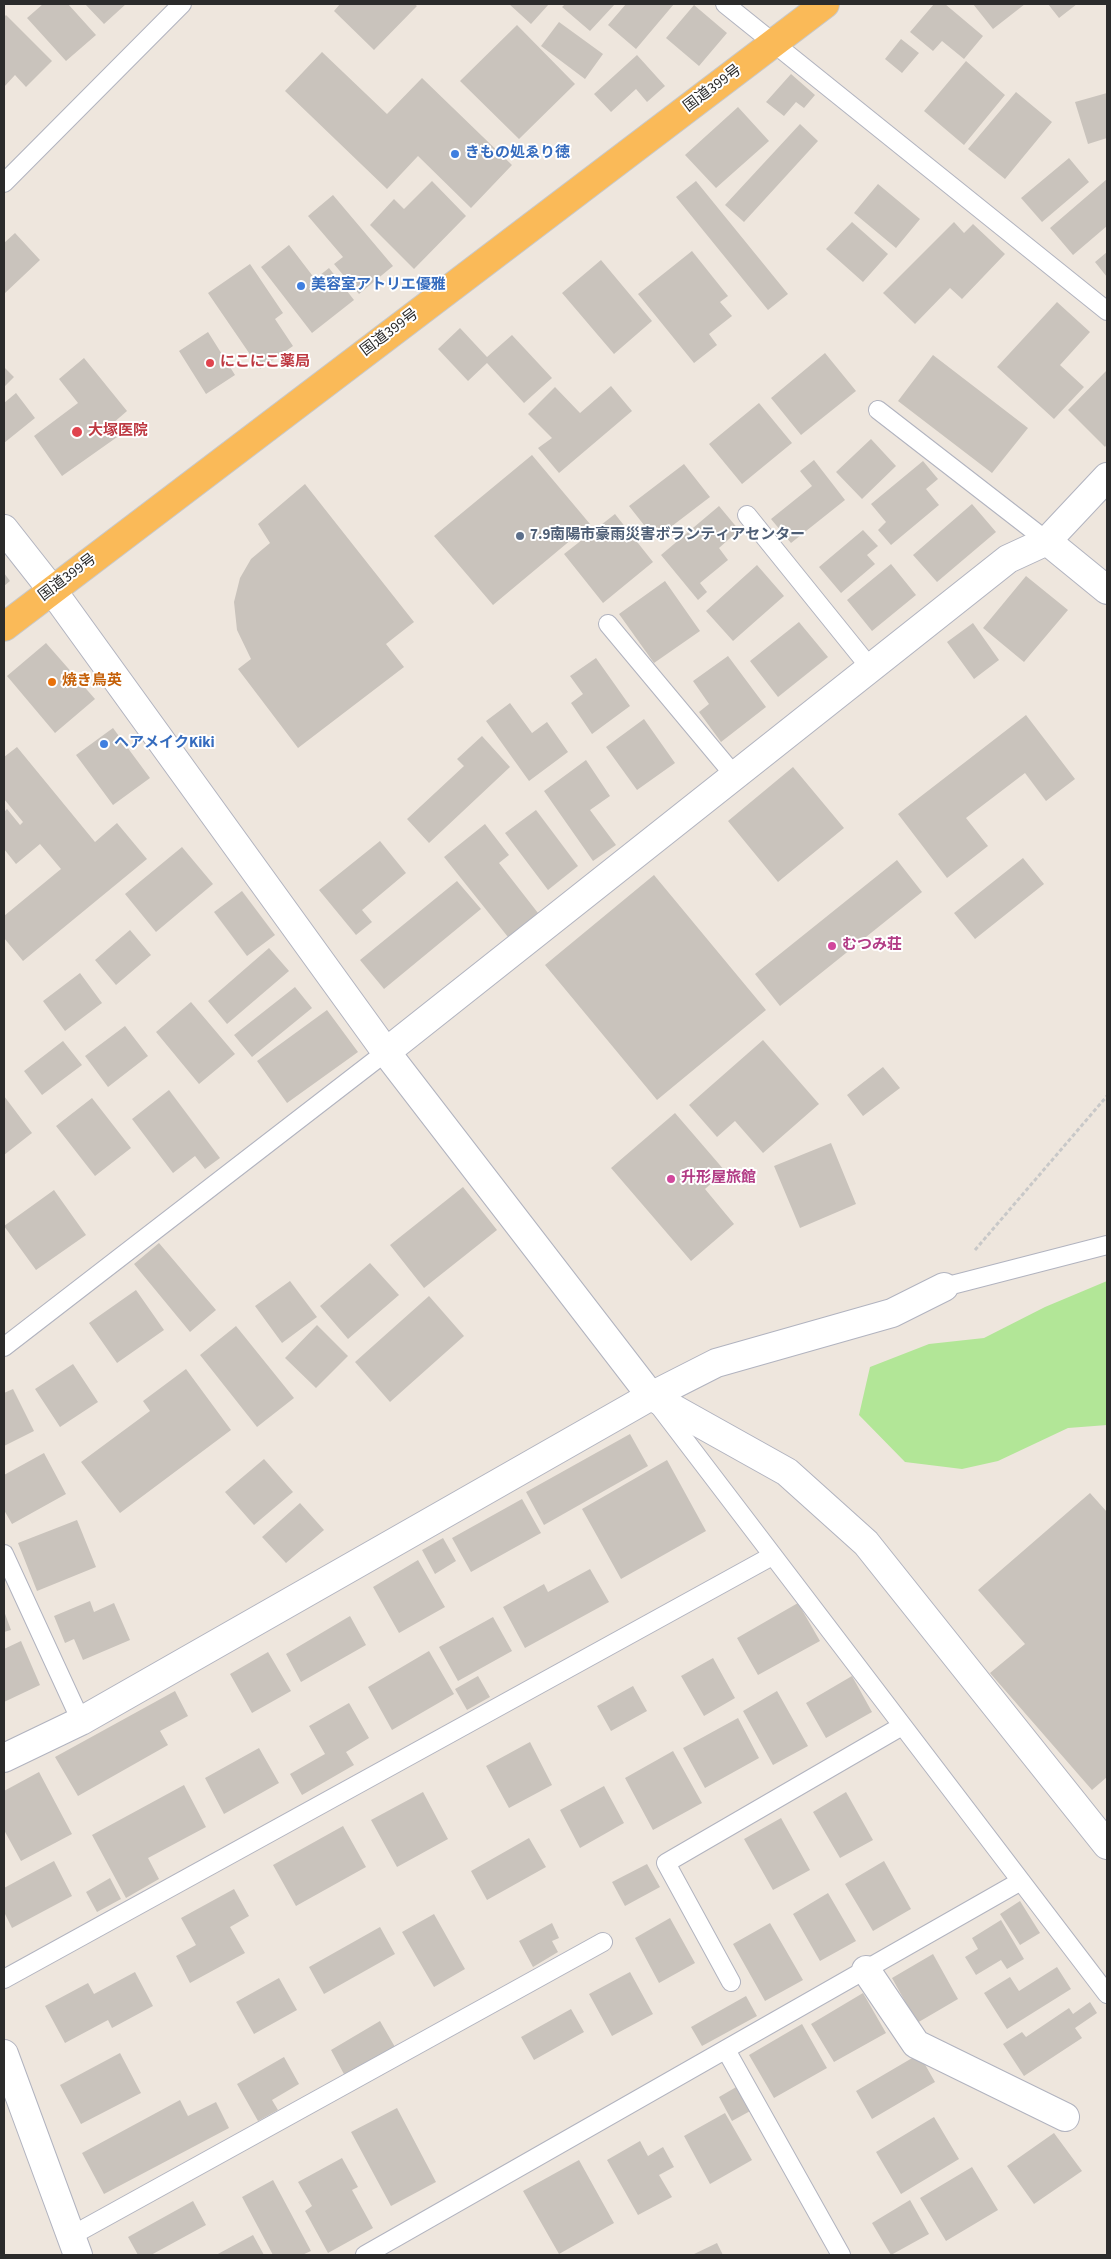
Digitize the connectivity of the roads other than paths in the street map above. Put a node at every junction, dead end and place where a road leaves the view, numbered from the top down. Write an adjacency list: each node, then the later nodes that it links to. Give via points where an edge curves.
1 (182, 4): 5 (lane)
2 (725, 4): 4 (lane)
3 (825, 4): 4 (highway, 国道399号)
4 (773, 43): 6 (lane); 12 (highway, 国道399号)
5 (4, 183)
6 (1107, 311)
7 (878, 410): 11 (lane)
8 (1107, 477): 11 (street)
9 (747, 515): 16 (lane)
10 (4, 529): 12 (street)
11 (1047, 540): 13 (street); 16 (street, via 1008,560)
12 (52, 590): 15 (highway, 国道399号); 18 (street)
13 (1107, 590)
14 (608, 624): 17 (lane)
15 (4, 627)
16 (872, 670): 17 (street)
17 (734, 775): 18 (street)
18 (386, 1052): 21 (lane); 22 (street)
19 (1107, 1245): 20 (lane)
20 (944, 1287): 22 (street, via 892,1313 716,1363)
21 (4, 1347)
22 (651, 1396): 24 (lane); 25 (street); 28 (street, via 787,1472 866,1543)
23 (4, 1554): 25 (lane)
24 (772, 1556): 26 (lane); 32 (lane)
25 (81, 1721): 27 (street)
26 (902, 1726): 29 (lane); 33 (lane, via 666,1863)
27 (4, 1758)
28 (1107, 1845)
29 (1021, 1881): 31 (lane); 34 (lane)
30 (603, 1942): 38 (lane)
31 (866, 1970): 35 (lane); 37 (street, via 916,2044)
32 (4, 1979)
33 (731, 1982)
34 (1107, 1994)
35 (726, 2050): 39 (lane); 40 (lane)
36 (4, 2054): 38 (street)
37 (1065, 2117)
38 (74, 2246)
39 (365, 2255)
40 (842, 2255)

